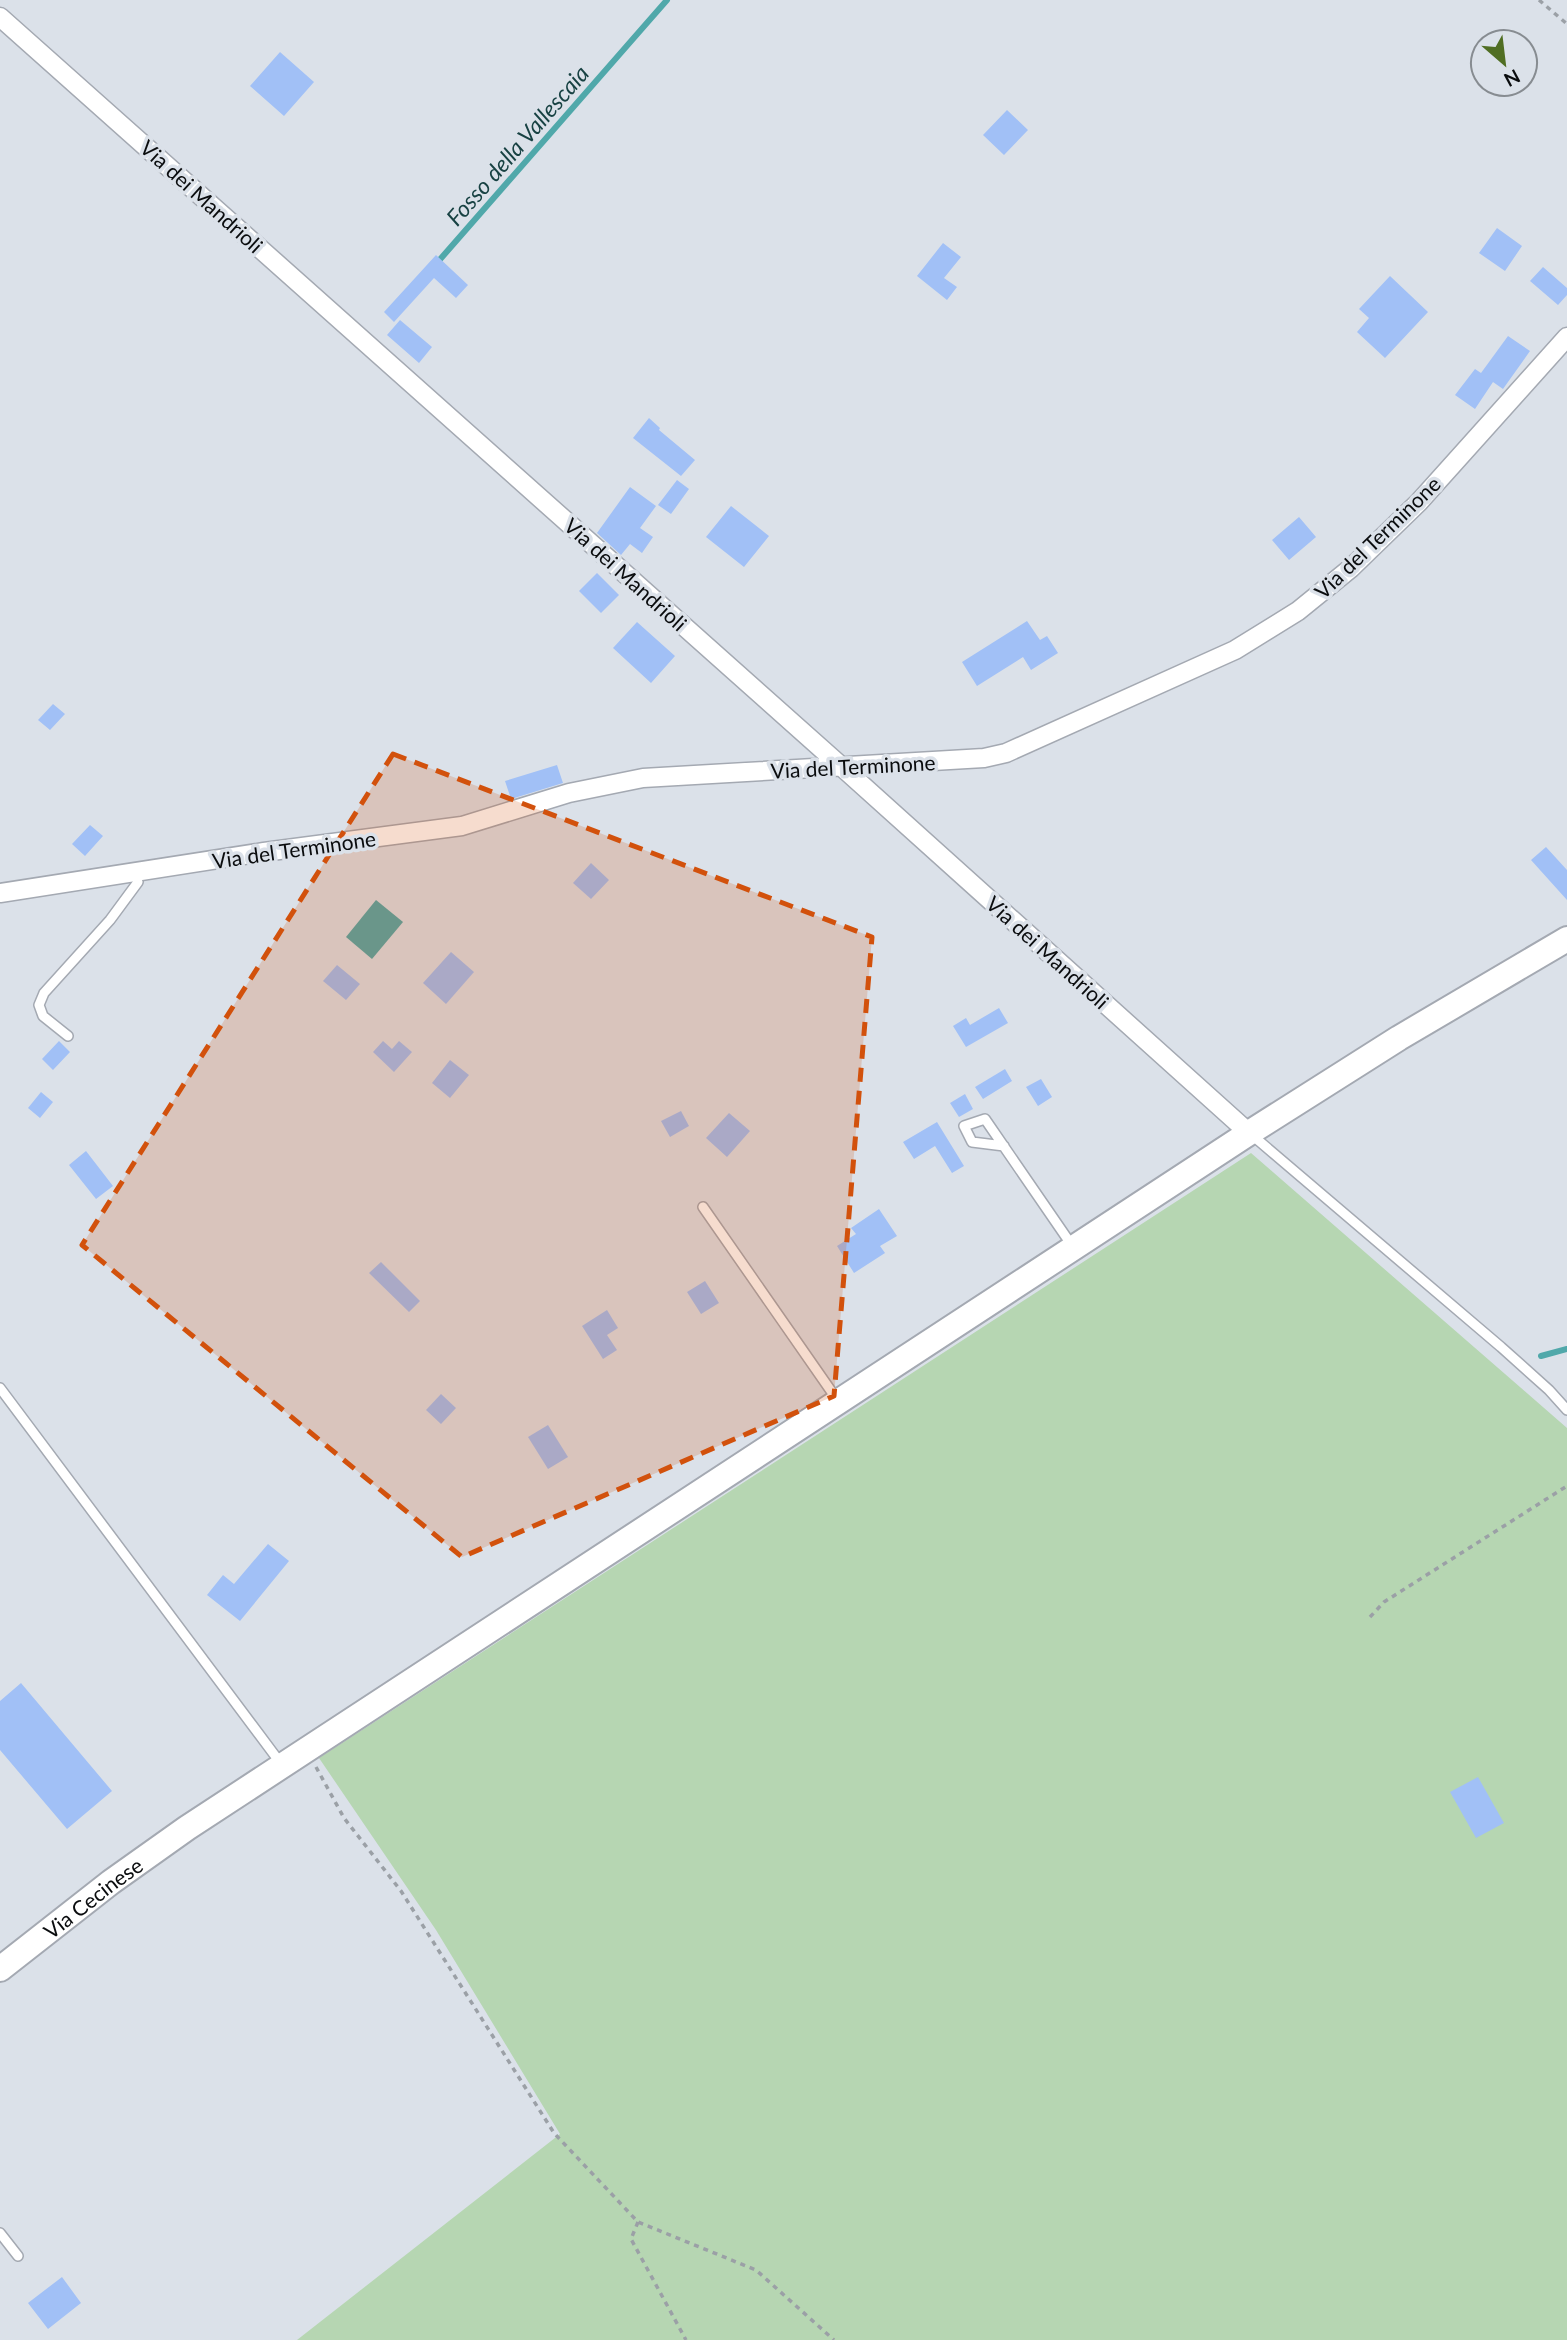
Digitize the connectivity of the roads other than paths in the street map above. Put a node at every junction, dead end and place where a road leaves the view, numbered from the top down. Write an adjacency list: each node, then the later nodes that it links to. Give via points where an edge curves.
1 (0, 17): 3 (street, Via dei Mandrioli)
2 (1567, 337): 3 (street, Via del Terminone, via 1419,502 1351,568 1298,611 1235,650 1006,753)
3 (842, 766): 5 (street, Via del Terminone, via 643,778 569,793 462,826); 8 (street, Via dei Mandrioli)
4 (138, 882): 7 (lane, via 44,993 39,1005 43,1016)
5 (0, 893)
6 (1567, 939): 8 (main road, Via Cecinese)
7 (68, 1036)
8 (1249, 1133): 11 (main road, Via Cecinese); 14 (lane, via 1473,1322)
9 (1004, 1146): 11 (lane)
10 (703, 1207): 13 (lane)
11 (1074, 1248): 13 (main road, Via Cecinese)
12 (0, 1388): 15 (lane)
13 (839, 1403): 15 (main road, Via Cecinese)
14 (1567, 1410)
15 (282, 1765): 16 (main road, Via Cecinese, via 111,1882)
16 (0, 1969)
17 (0, 2233): 18 (lane)
18 (18, 2256)

